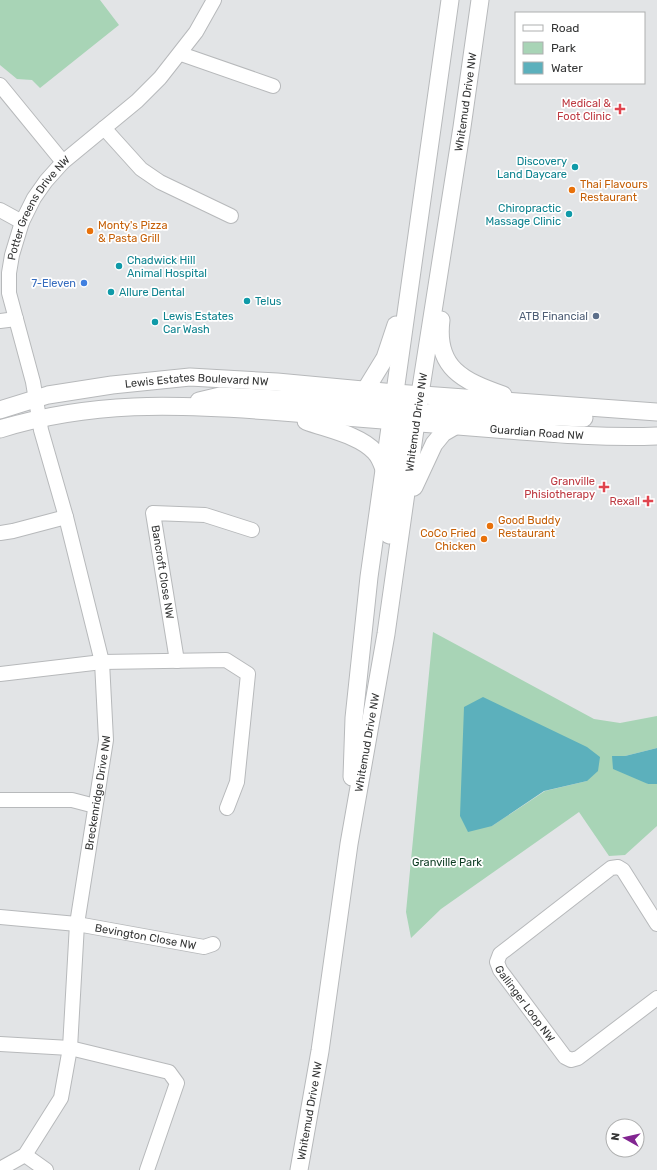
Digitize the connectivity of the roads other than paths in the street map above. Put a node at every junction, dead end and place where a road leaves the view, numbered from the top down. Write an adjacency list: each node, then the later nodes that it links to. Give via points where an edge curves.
1 (214, 0): 4 (street, Potter Greens Drive NW)
2 (450, 0): 13 (main road, Whitemud Drive NW)
3 (480, 0): 12 (main road, Whitemud Drive NW)
4 (181, 54): 6 (street); 7 (street, Potter Greens Drive NW, via 137,101)
5 (0, 85): 8 (street)
6 (273, 86)
7 (104, 128): 8 (street, Potter Greens Drive NW); 10 (street, via 141,169 182,193)
8 (63, 162): 11 (street, Potter Greens Drive NW, via 34,198)
9 (0, 210): 11 (street)
10 (230, 216)
11 (22, 222): 14 (street, Potter Greens Drive NW, via 9,273 9,293)
12 (439, 272): 17 (main road, Whitemud Drive NW); 19 (main road, via 444,291 439,340 446,361 473,383)
13 (408, 302): 16 (main road, via 394,330 385,358); 22 (main road, Whitemud Drive NW)
14 (16, 319): 15 (street); 18 (street, Potter Greens Drive NW)
15 (0, 321)
16 (366, 389): 18 (main road, Lewis Estates Boulevard NW, via 190,377 112,385); 22 (main road, Lewis Estates Boulevard NW)
17 (420, 394): 19 (main road); 22 (main road, Whitemud Drive NW); 22 (main road)
18 (36, 399): 21 (main road, Lewis Estates Boulevard NW); 26 (street, Breckenridge Drive NW)
19 (522, 402): 23 (main road)
20 (176, 405): 22 (main road, via 220,396); 24 (main road, Lewis Estates Boulevard NW); 26 (main road, Lewis Estates Boulevard NW, via 121,406)
21 (0, 410)
22 (402, 411): 23 (main road, via 591,418 610,417); 24 (main road, Lewis Estates Boulevard NW); 27 (main road, Guardian Road NW); 30 (main road, Whitemud Drive NW); 31 (main road, Whitemud Drive NW); 35 (main road, via 388,542)
23 (634, 411): 25 (main road)
24 (277, 412): 30 (main road, via 328,428 365,444 378,456)
25 (657, 412)
26 (39, 419): 28 (main road, Lewis Estates Boulevard NW); 32 (street, Breckenridge Drive NW)
27 (455, 426): 29 (main road, Guardian Road NW, via 582,435); 31 (main road, via 443,433 434,444 417,483)
28 (0, 429)
29 (657, 436)
30 (384, 469): 42 (main road, Whitemud Drive NW, via 362,628 354,718)
31 (406, 496): 35 (main road, Whitemud Drive NW)
32 (66, 517): 34 (street); 37 (street, Breckenridge Drive NW)
33 (252, 530): 36 (street, Bancroft Close NW, via 205,515 153,513)
34 (0, 533)
35 (392, 596): 42 (main road, Whitemud Drive NW)
36 (177, 661): 37 (street); 41 (street, via 226,660 248,674 237,782)
37 (102, 662): 38 (street); 40 (street, Breckenridge Drive NW, via 106,740)
38 (0, 674)
39 (0, 800): 40 (street, via 72,800)
40 (95, 806): 44 (street, Breckenridge Drive NW)
41 (227, 808)
42 (349, 844): 50 (main road, Whitemud Drive NW)
43 (0, 918): 44 (street, Bevington Close NW)
44 (77, 924): 46 (street, Bevington Close NW, via 204,948); 49 (street, Breckenridge Drive NW)
45 (657, 924): 47 (street, Gallinger Loop NW, via 623,870 618,867 611,868 500,954 497,962 500,970 566,1057 572,1060)
46 (213, 944)
47 (657, 998)
48 (0, 1044): 49 (street)
49 (70, 1048): 51 (street, Breckenridge Drive NW, via 60,1098); 54 (street, via 169,1072 177,1083)
50 (320, 1052): 55 (main road, Whitemud Drive NW); 56 (main road, Whitemud Drive NW)
51 (25, 1155): 52 (street, Breckenridge Drive NW); 53 (street)
52 (0, 1169)
53 (46, 1170)
54 (147, 1170)
55 (299, 1170)
56 (311, 1170)

